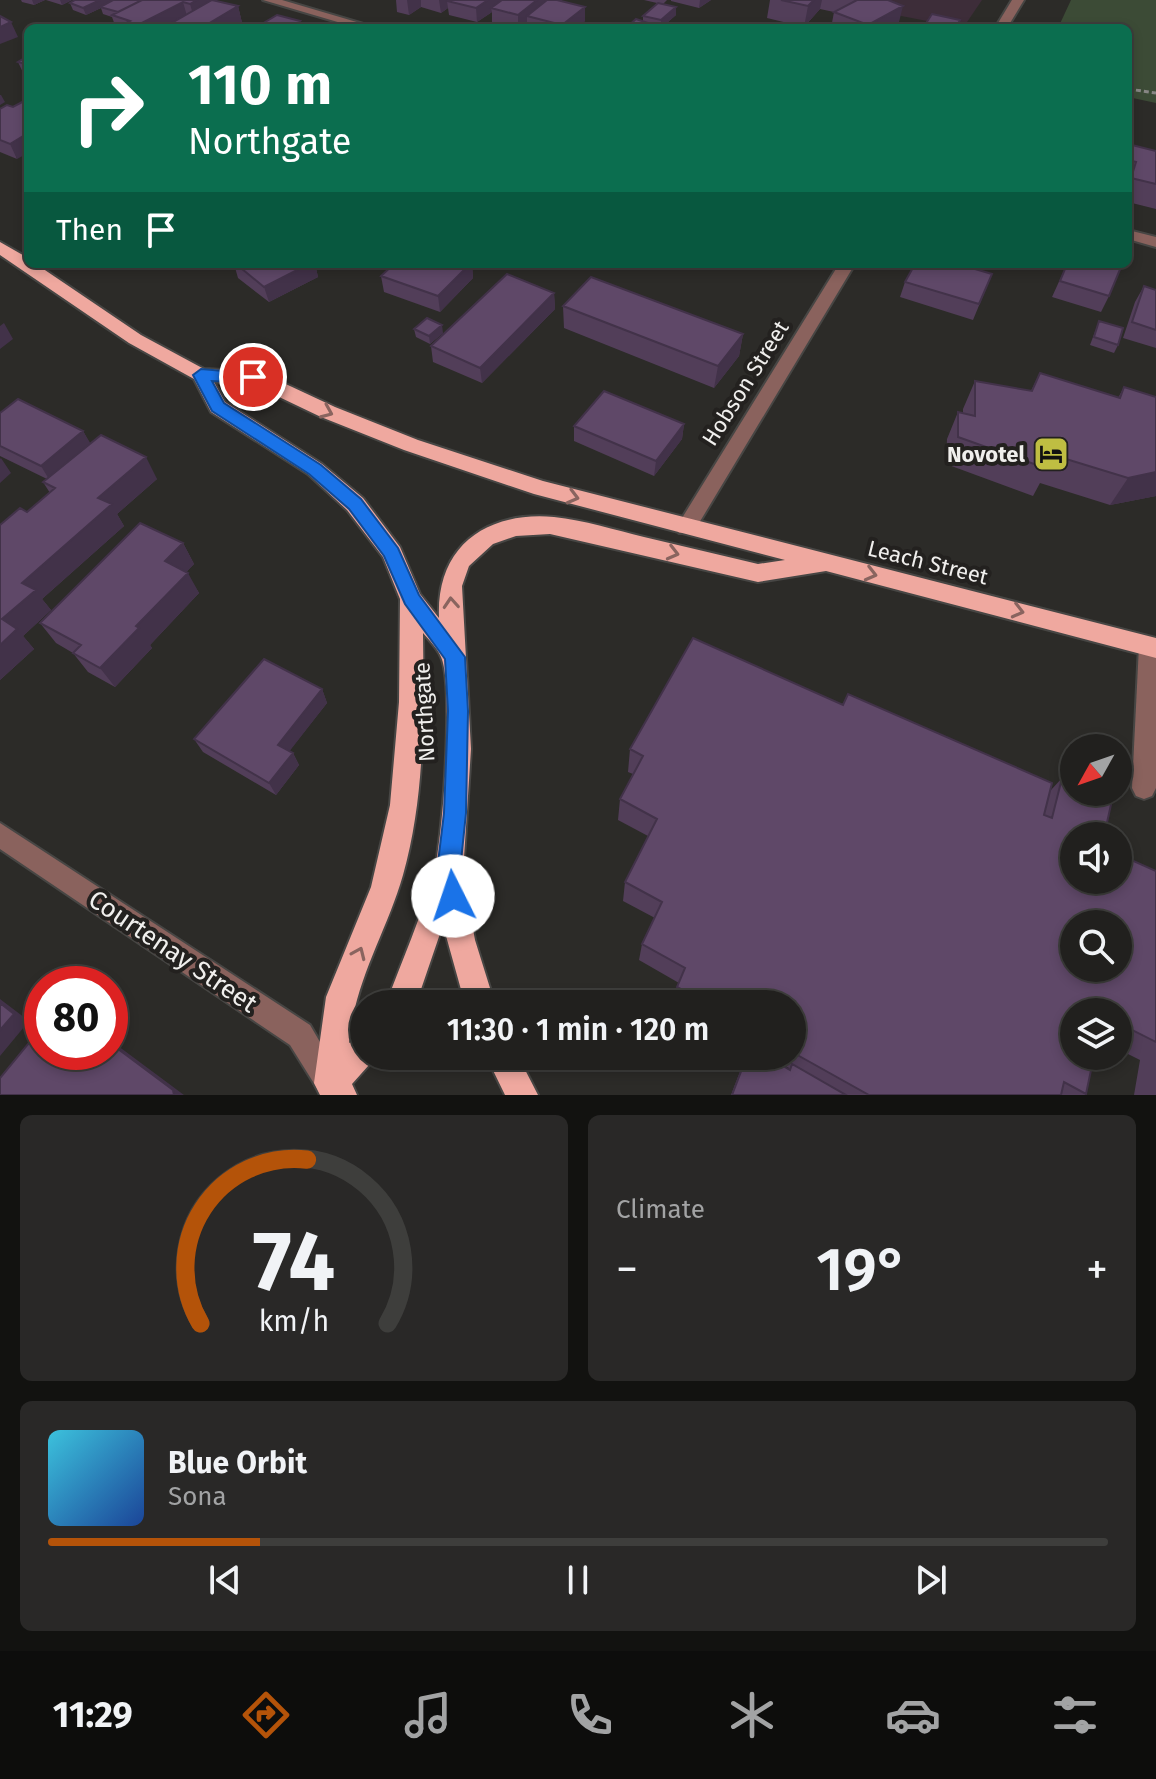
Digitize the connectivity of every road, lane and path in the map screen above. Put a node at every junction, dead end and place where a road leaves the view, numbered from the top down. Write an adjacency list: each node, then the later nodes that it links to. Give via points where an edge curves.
1 (269, 0): 3 (street)
2 (1018, 0): 4 (street)
3 (356, 24)
4 (1003, 24)
5 (1132, 90): 6 (path)
6 (1156, 93)
7 (1132, 235): 8 (street)
8 (1156, 242)
9 (0, 247): 10 (highway)
10 (24, 263)
11 (31, 268): 13 (highway, via 135,339)
12 (845, 268): 14 (street, Hobson Street)
13 (201, 375): 14 (highway, one-way to 14, via 253,377 411,445); 16 (highway, Northgate, via 218,407 315,469 355,504 392,553)
14 (686, 528): 15 (highway, Leach Street)
15 (828, 563): 17 (highway, Leach Street, one-way to 17); 18 (highway, one-way to 15, via 452,576 484,539 521,524 566,527 758,573)
16 (411, 599): 18 (highway, Northgate); 26 (highway, one-way to 16, via 344,987 376,915 400,828 412,701)
17 (1153, 647): 19 (street)
18 (455, 657): 21 (highway, Northgate, via 455,813)
19 (1144, 788)
20 (0, 835): 26 (street, Courtenay Street, via 300,1035)
21 (448, 871): 22 (highway); 23 (highway, Northgate)
22 (406, 990)
23 (476, 990)
24 (350, 1070): 26 (highway)
25 (509, 1070): 27 (highway)
26 (336, 1089)
27 (522, 1095)

